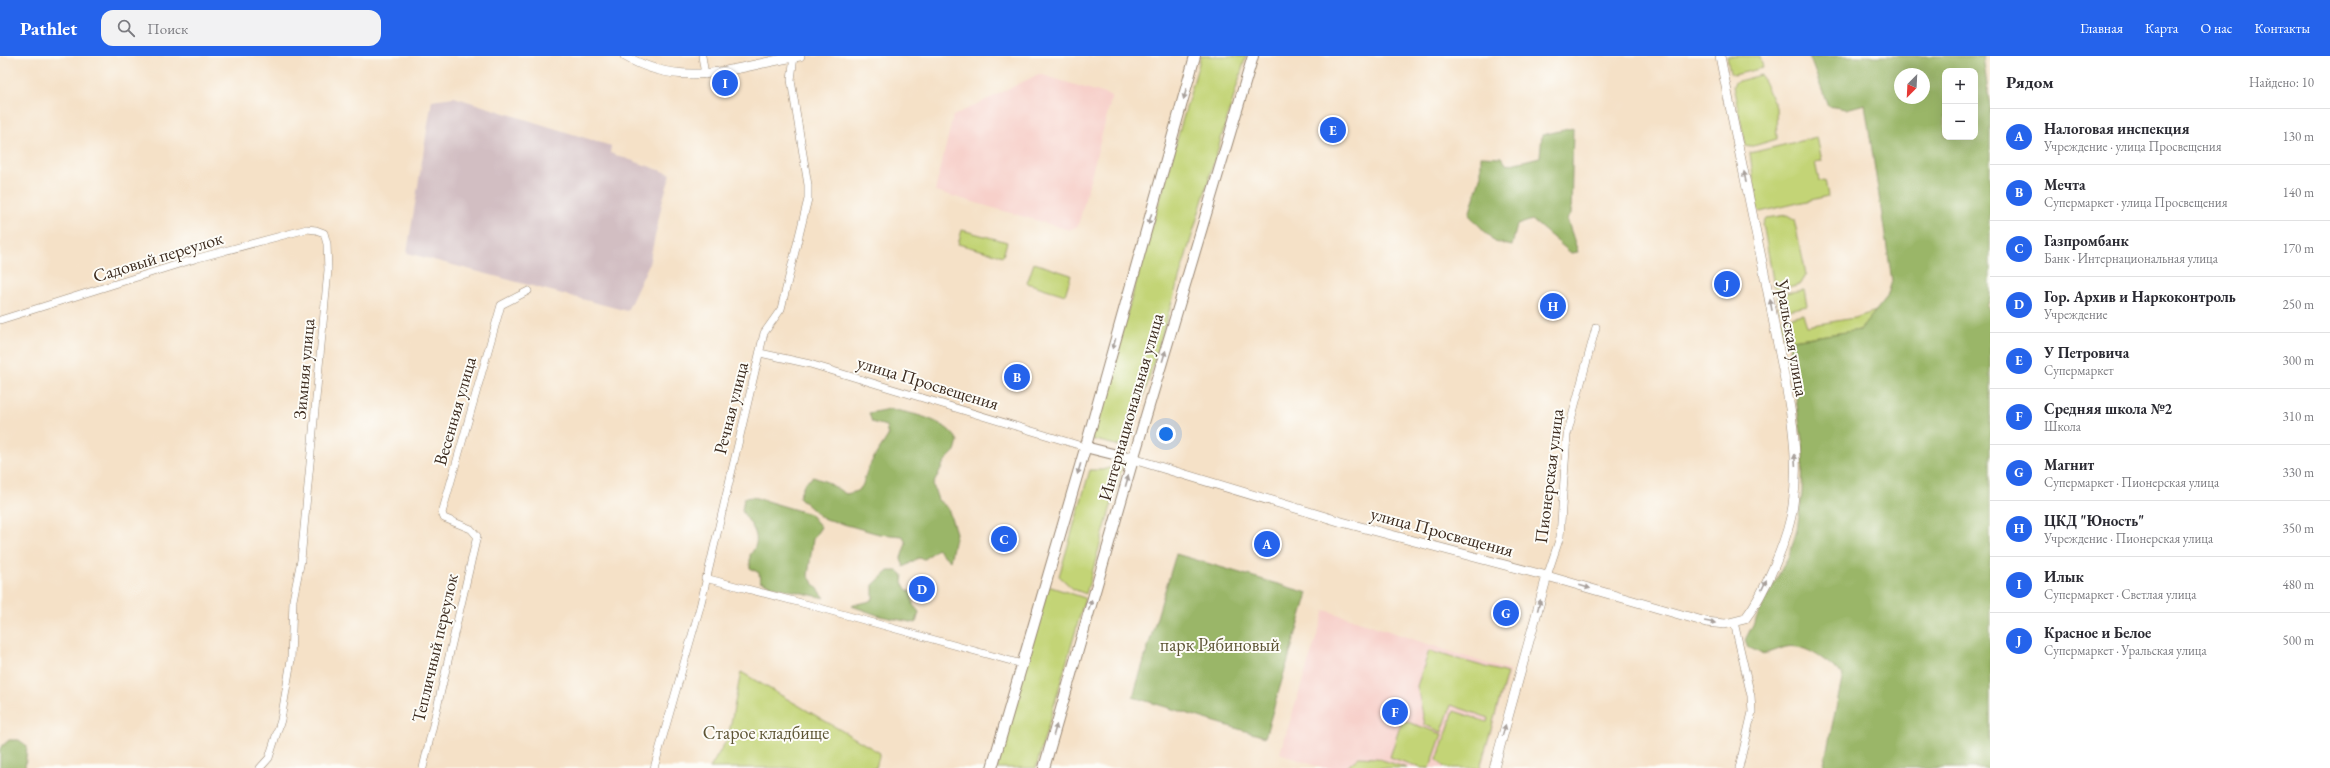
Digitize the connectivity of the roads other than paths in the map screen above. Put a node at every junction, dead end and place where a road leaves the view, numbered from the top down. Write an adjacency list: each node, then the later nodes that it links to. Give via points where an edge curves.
1 (625, 56): 7 (street, via 665,73)
2 (702, 56): 7 (street)
3 (796, 56): 7 (street); 12 (street, Речная улица, via 791,80 808,199 781,309 764,333)
4 (1195, 56): 13 (main road, Интернациональная улица, one-way to 13)
5 (1253, 56): 14 (main road, Интернациональная улица, one-way to 5)
6 (1720, 56): 18 (street, Уральская улица, one-way to 6, via 1757,600 1786,534 1793,505 1795,468 1784,373)
7 (705, 75)
8 (324, 233): 10 (street, Садовый переулок, via 307,229 198,258); 21 (street, Зимняя улица, via 328,270 301,560 293,600 291,660 281,720 268,758)
9 (528, 291): 15 (street, Весенняя улица, via 502,305 442,513 444,518 471,529)
10 (0, 320)
11 (1596, 327): 16 (street, Пионерская улица, via 1566,435 1560,537)
12 (760, 352): 13 (street, улица Просвещения, via 810,364); 17 (street, Речная улица)
13 (1085, 447): 14 (main road); 20 (main road, Интернациональная улица, one-way to 20)
14 (1133, 459): 16 (street, улица Просвещения, via 1334,520); 25 (main road, Интернациональная улица, one-way to 14)
15 (477, 536): 22 (street, Тепличный переулок)
16 (1547, 576): 19 (street, улица Просвещения, one-way to 19, via 1706,622); 26 (street, Пионерская улица, one-way to 16)
17 (705, 578): 20 (street); 23 (street, Речная улица, via 696,623)
18 (1745, 619): 19 (street, улица Просвещения)
19 (1734, 622): 27 (street, via 1751,696 1752,712)
20 (1022, 664): 24 (main road, Интернациональная улица)
21 (260, 768)
22 (423, 768)
23 (654, 768)
24 (992, 768)
25 (1044, 768)
26 (1494, 768)
27 (1739, 768)

